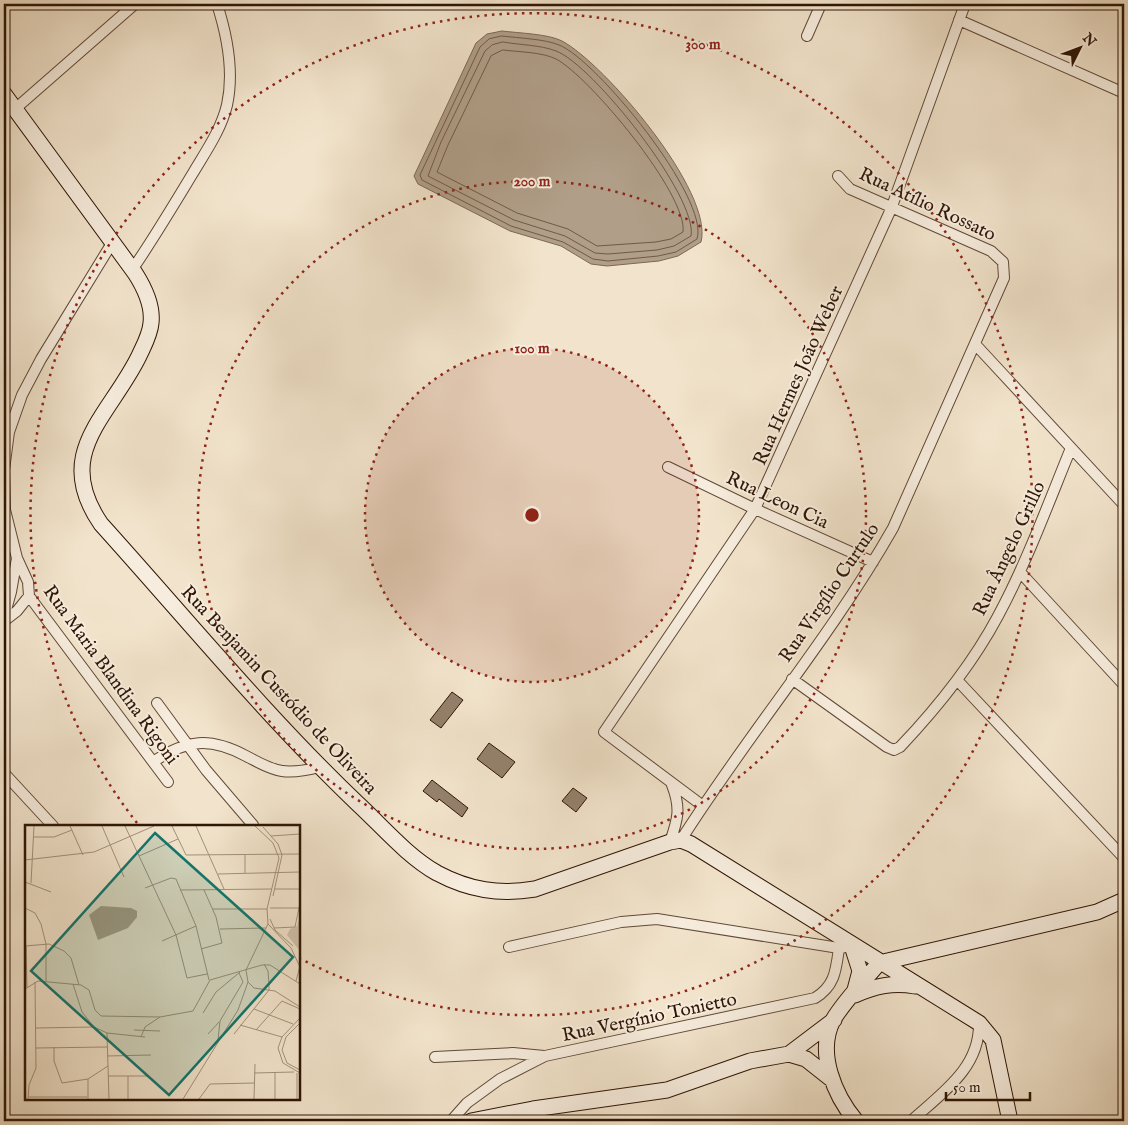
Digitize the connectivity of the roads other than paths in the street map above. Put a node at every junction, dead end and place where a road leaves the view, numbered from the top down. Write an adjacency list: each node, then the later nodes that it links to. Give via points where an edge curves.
1 (135, 4): 9 (street)
2 (217, 4): 14 (street, via 230,67 227,105 220,128)
3 (821, 4): 6 (street)
4 (966, 4): 5 (street, Rua Hermes João Weber)
5 (959, 20): 7 (street); 11 (street, Rua Hermes João Weber)
6 (807, 36)
7 (1124, 93)
8 (4, 94): 9 (main road, Rua Benjamin Custódio de Oliveira)
9 (15, 109): 12 (main road, Rua Benjamin Custódio de Oliveira)
10 (838, 176): 11 (street, Rua Atílio Rossato, via 850,189)
11 (891, 209): 13 (street, Rua Atílio Rossato, via 991,251); 19 (street, Rua Hermes João Weber)
12 (112, 243): 14 (main road, Rua Benjamin Custódio de Oliveira); 20 (street, Rua Maria Blandina Rigoni, via 41,358 22,395 9,432 4,470)
13 (1003, 262): 15 (street, Rua Virgílio Curtulo, via 1004,278)
14 (134, 271): 33 (main road, Rua Benjamin Custódio de Oliveira, via 149,301 152,322 135,364 85,448 81,476 86,498 101,524)
15 (975, 344): 16 (street); 22 (street, Rua Virgílio Curtulo)
16 (1072, 448): 18 (street); 23 (street, Rua Ângelo Grillo)
17 (668, 467): 19 (street, Rua Leon Cia)
18 (1124, 506)
19 (755, 509): 22 (street, Rua Leon Cia); 36 (street, Rua Hermes João Weber, via 604,732)
20 (4, 510): 21 (street, Rua Maria Blandina Rigoni)
21 (17, 558): 24 (street, Rua Maria Blandina Rigoni, via 28,582); 25 (street, Rua Maria Blandina Rigoni)
22 (874, 562): 27 (street, Rua Virgílio Curtulo)
23 (1020, 572): 28 (street, Rua Ângelo Grillo, via 998,617); 29 (street)
24 (29, 596): 26 (street); 32 (street, Rua Maria Blandina Rigoni)
25 (4, 617)
26 (4, 621)
27 (792, 678): 28 (street, Rua Ângelo Grillo, via 894,750 906,741); 37 (street, Rua Virgílio Curtulo)
28 (957, 680): 41 (street)
29 (1124, 684)
30 (157, 703): 31 (street)
31 (187, 744): 32 (street); 33 (street, via 212,743 228,747 269,768 282,771); 39 (street)
32 (153, 762): 35 (street, Rua Maria Blandina Rigoni)
33 (320, 767): 40 (main road, Rua Benjamin Custódio de Oliveira, via 417,860 436,872 479,890 513,893 535,889)
34 (4, 773): 38 (street)
35 (168, 782)
36 (672, 785): 37 (street); 40 (street, via 678,801)
37 (703, 806): 40 (street, Rua Virgílio Curtulo)
38 (53, 825)
39 (253, 825)
40 (676, 841): 44 (main road, via 691,844)
41 (1124, 858)
42 (1124, 900): 45 (main road, via 1097,912)
43 (509, 947): 44 (street, via 620,922 657,920)
44 (846, 947): 45 (main road); 47 (main road, via 860,971); 51 (street, Rua Vergínio Tonietto, via 827,991 815,998)
45 (879, 962): 46 (main road); 47 (main road)
46 (921, 987): 47 (main road, via 884,985); 49 (main road)
47 (852, 996): 48 (main road)
48 (834, 1020): 50 (main road); 53 (main road, via 828,1044)
49 (979, 1023): 57 (street, via 975,1054 964,1072); 58 (main road, via 993,1040)
50 (789, 1054): 53 (main road, via 806,1060); 55 (main road, via 750,1061 667,1090)
51 (545, 1056): 52 (street, via 504,1053); 54 (street, Rua Vergínio Tonietto, via 500,1079 467,1103)
52 (435, 1057)
53 (830, 1078): 56 (main road)
54 (451, 1121)
55 (471, 1121)
56 (856, 1121)
57 (911, 1121)
58 (1010, 1121)

